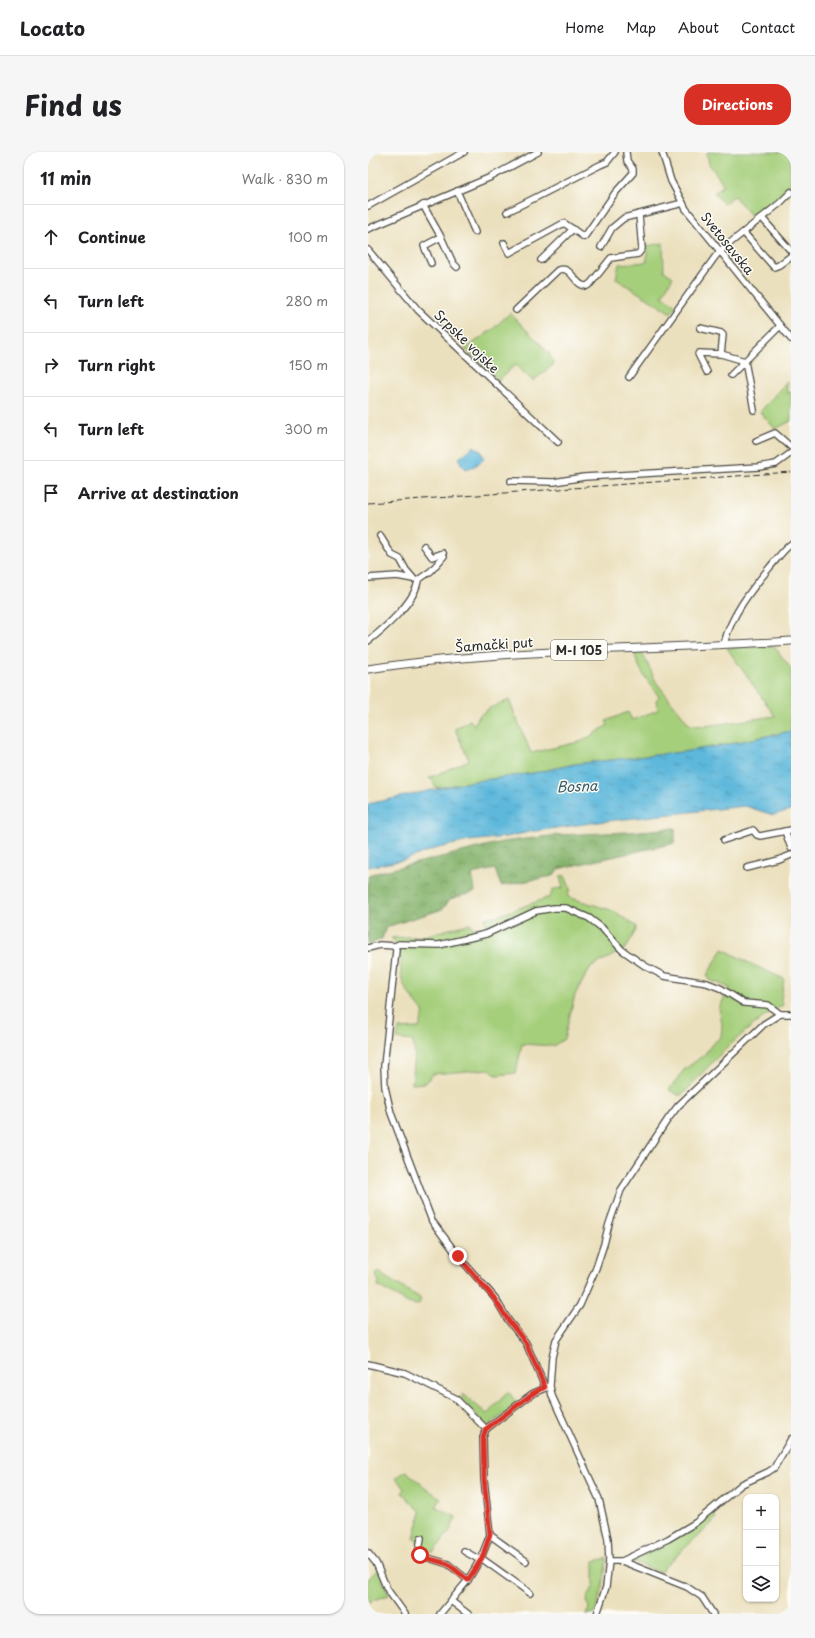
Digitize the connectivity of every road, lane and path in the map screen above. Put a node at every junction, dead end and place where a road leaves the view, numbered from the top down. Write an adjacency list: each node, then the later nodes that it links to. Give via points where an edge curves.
1 (464, 152): 10 (street)
2 (538, 152): 6 (street, via 498,174)
3 (615, 152): 11 (street, via 600,166)
4 (626, 152): 15 (street, via 633,173 615,193 584,237)
5 (662, 152): 8 (street, Svetosavska, via 671,181)
6 (457, 191): 9 (street); 16 (street)
7 (791, 192): 13 (street)
8 (683, 203): 12 (street); 22 (street, Svetosavska)
9 (423, 205): 14 (street); 18 (street)
10 (368, 206)
11 (507, 212)
12 (640, 215): 20 (street, via 630,216 615,225); 28 (street, via 642,249 638,254 611,258 587,286 581,285 567,270 558,270)
13 (762, 218): 17 (street); 23 (street)
14 (368, 229)
15 (573, 229): 19 (street, via 564,223 509,253); 25 (street)
16 (475, 232)
17 (744, 233): 22 (street); 24 (street, via 774,267)
18 (441, 237): 26 (street, via 424,246); 27 (street, via 453,263)
19 (504, 243)
20 (601, 247)
21 (368, 250): 39 (street, Srpske vojske, via 418,310)
22 (720, 251): 29 (street, Svetosavska); 36 (street)
23 (791, 251)
24 (791, 256)
25 (541, 260)
26 (431, 263)
27 (458, 267)
28 (516, 310)
29 (780, 326): 31 (street, Svetosavska); 33 (street)
30 (700, 328): 32 (street, via 723,335)
31 (791, 339)
32 (721, 354): 33 (street); 34 (street, via 698,354)
33 (745, 361): 35 (street); 37 (street)
34 (707, 372)
35 (731, 375)
36 (630, 377)
37 (754, 410)
38 (756, 441): 40 (street, via 775,433)
39 (558, 442)
40 (791, 447)
41 (791, 453): 42 (street, via 776,464 759,467 554,482)
42 (511, 481)
43 (380, 536): 47 (street, via 392,555 400,559)
44 (791, 544): 50 (street, via 742,604)
45 (424, 546): 47 (street, via 432,557 443,553 444,556 431,571)
46 (368, 578): 47 (street, via 397,576)
47 (415, 579): 48 (street, via 415,593 401,611)
48 (368, 641)
49 (791, 641): 50 (main road, Šamački put / M-I 105)
50 (724, 644): 51 (main road, Šamački put / M-I 105, via 503,655)
51 (368, 669)
52 (788, 830): 53 (street, via 757,836 753,830); 54 (street)
53 (724, 840)
54 (791, 848)
55 (791, 855): 56 (street)
56 (747, 868)
57 (394, 946): 58 (street, via 380,945); 59 (street, via 439,945 486,934 540,910 566,908 589,918 622,950 664,976 707,983 744,1003 768,1005); 62 (street, via 396,950 384,1066 384,1087 391,1113 432,1220 526,1343)
58 (368, 948)
59 (780, 1014): 60 (street); 62 (street, via 764,1024 678,1106 621,1190 601,1256 580,1305 556,1340)
60 (791, 1014)
61 (368, 1364): 63 (street, via 405,1372 450,1395)
62 (547, 1387): 63 (street, via 532,1394); 71 (street, via 599,1499 608,1539)
63 (486, 1429): 65 (street, via 483,1437 484,1479)
64 (791, 1439): 72 (street, via 774,1468 742,1484 695,1523)
65 (490, 1534): 69 (street); 70 (street)
66 (421, 1538): 73 (street, via 419,1550 422,1556 448,1564)
67 (464, 1551): 69 (street)
68 (368, 1553): 76 (street, via 376,1563 387,1589)
69 (481, 1559): 73 (street); 74 (street)
70 (526, 1561)
71 (609, 1561): 72 (street); 79 (street, via 606,1588)
72 (622, 1561): 80 (street, via 694,1591 702,1597)
73 (468, 1580): 75 (street)
74 (530, 1593)
75 (451, 1601): 77 (street); 78 (street)
76 (405, 1614)
77 (440, 1614)
78 (468, 1614)
79 (597, 1614)
80 (713, 1614)

